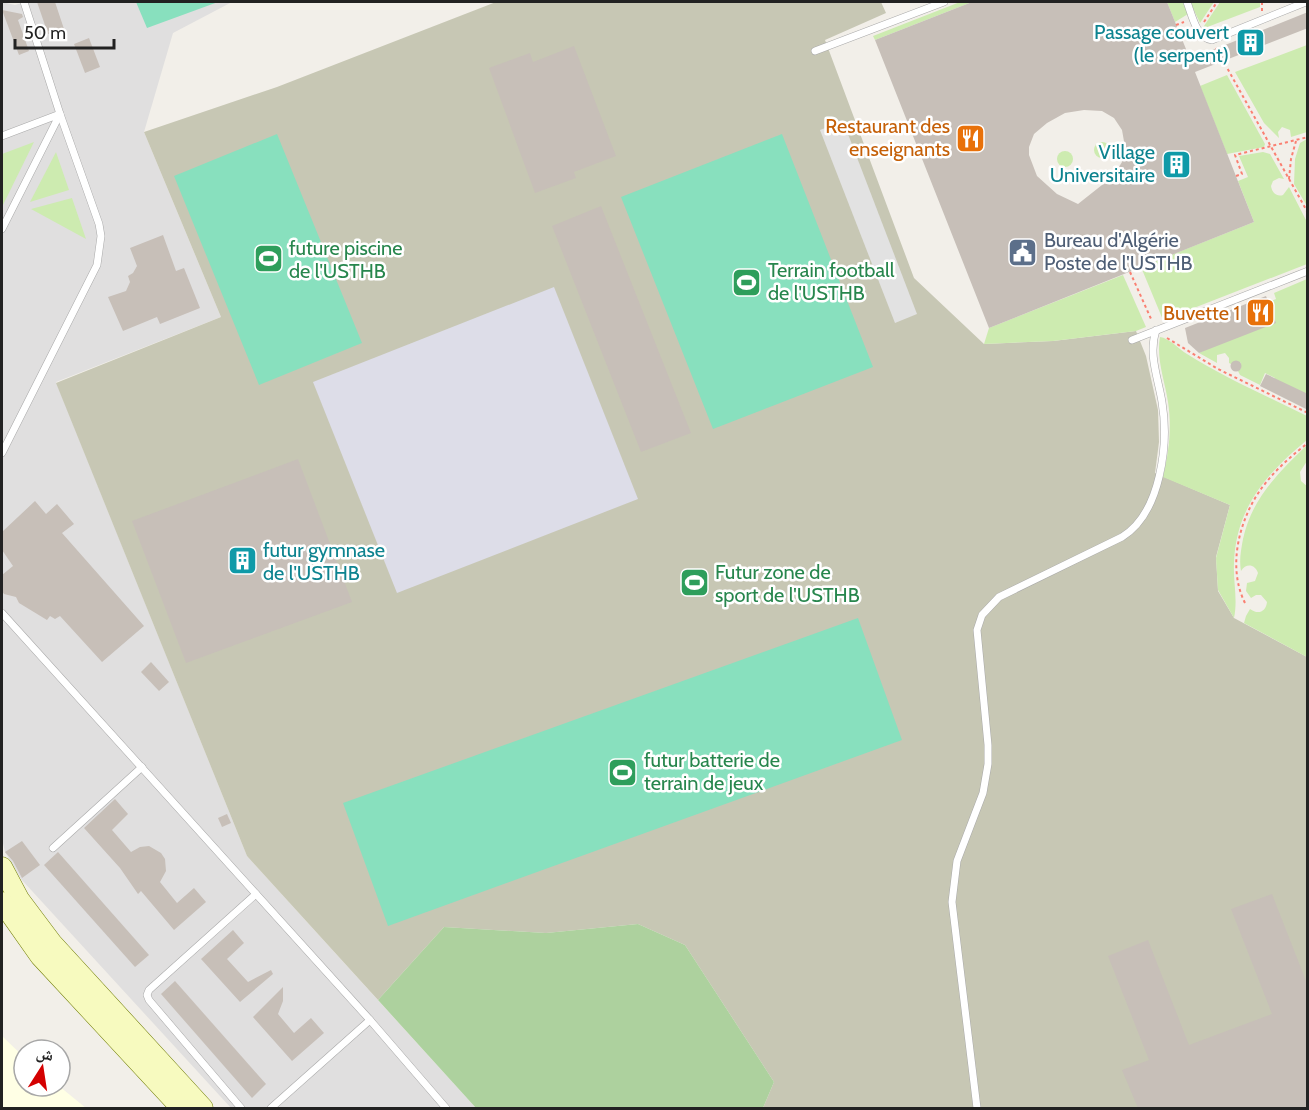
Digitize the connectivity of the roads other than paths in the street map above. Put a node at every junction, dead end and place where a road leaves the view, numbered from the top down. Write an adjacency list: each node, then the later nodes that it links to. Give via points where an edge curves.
1 (24, 2): 6 (lane)
2 (944, 2): 5 (lane)
3 (1187, 2): 4 (lane, via 1198,30 1205,39 1212,40)
4 (1306, 2)
5 (815, 51)
6 (60, 114): 7 (lane); 8 (lane); 12 (lane, via 99,224 100,250 97,265)
7 (2, 136)
8 (2, 229)
9 (1308, 271): 10 (lane)
10 (1156, 330): 11 (lane); 25 (lane, via 1152,350 1162,404 1164,447 1159,475 1143,516 1122,537 999,597 982,615 977,630 988,764 979,806 957,861 952,902)
11 (1132, 340)
12 (2, 453)
13 (2, 613): 14 (lane)
14 (142, 767): 15 (lane); 17 (lane)
15 (53, 848)
16 (2, 867): 21 (main road, via 19,899 52,943)
17 (256, 894): 19 (lane); 22 (lane, via 147,995)
18 (2, 902): 20 (main road, via 40,956)
19 (370, 1020): 23 (lane); 24 (lane)
20 (181, 1108)
21 (203, 1108)
22 (241, 1108)
23 (271, 1108)
24 (446, 1108)
25 (977, 1108)

